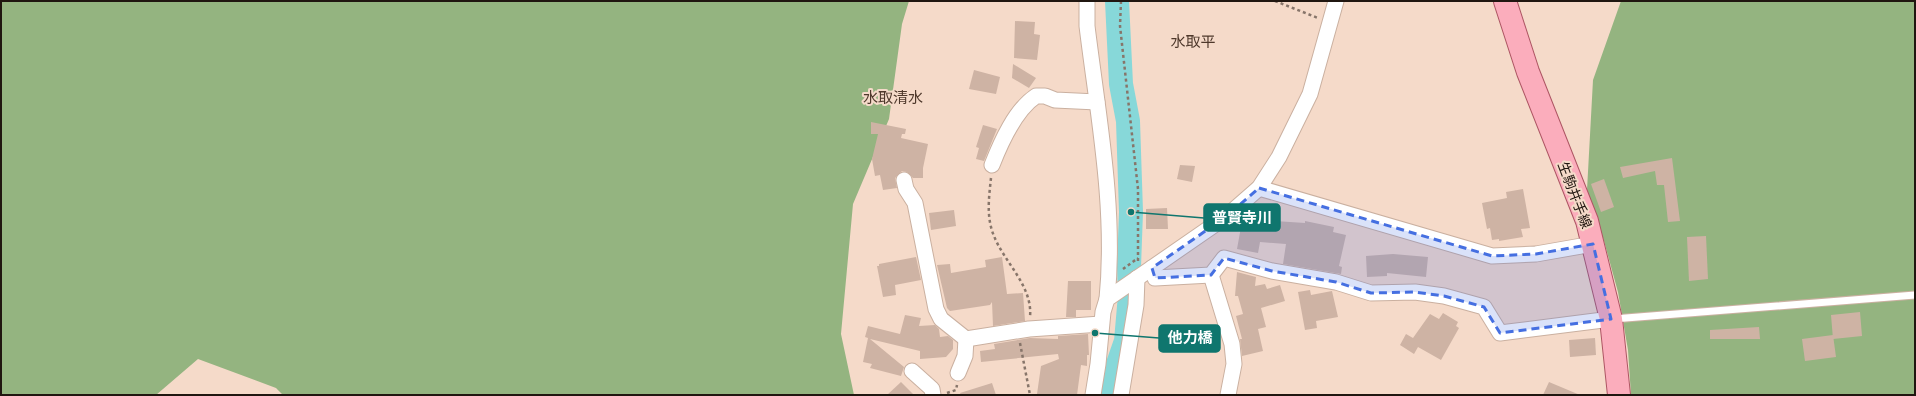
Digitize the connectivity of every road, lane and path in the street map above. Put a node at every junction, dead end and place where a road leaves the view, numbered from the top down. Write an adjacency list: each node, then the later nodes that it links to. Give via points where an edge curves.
1 (1087, 1): 7 (street, via 1087,26)
2 (1121, 1): 14 (path, via 1120,26 1138,189)
3 (1275, 1): 6 (path)
4 (1336, 1): 6 (street)
5 (1505, 1): 11 (main road, 生駒井手線, via 1528,72 1587,221)
6 (1329, 23): 10 (street, via 1310,94 1279,157)
7 (1097, 102): 8 (street, via 1055,100 1036,96 1030,100 1001,142); 15 (street, via 1107,194 1109,279)
8 (992, 165): 19 (path, via 988,211 994,236 1025,289 1031,312)
9 (904, 180): 20 (street, via 906,189 915,203 936,309 941,319)
10 (1259, 188): 11 (street, via 1492,256 1536,254); 12 (street, via 1227,216)
11 (1593, 244): 17 (main road, 生駒井手線)
12 (1152, 268): 13 (street, via 1154,278); 14 (street)
13 (1211, 275): 17 (street, via 1224,258 1272,271 1336,282 1371,293 1415,292 1444,296 1484,307 1500,333); 27 (street, via 1232,344 1234,364)
14 (1135, 280): 15 (street); 26 (street, via 1136,305)
15 (1113, 295): 18 (street, via 1103,312)
16 (1915, 295): 17 (lane)
17 (1611, 319): 28 (main road, 生駒井手線)
18 (1101, 324): 19 (street); 25 (street)
19 (1029, 329): 20 (street); 24 (path, via 1020,342)
20 (966, 339): 22 (street, via 965,356)
21 (912, 371): 23 (street, via 932,389)
22 (958, 373)
23 (933, 395)
24 (1030, 395)
25 (1093, 395)
26 (1121, 395)
27 (1228, 395)
28 (1619, 395)

